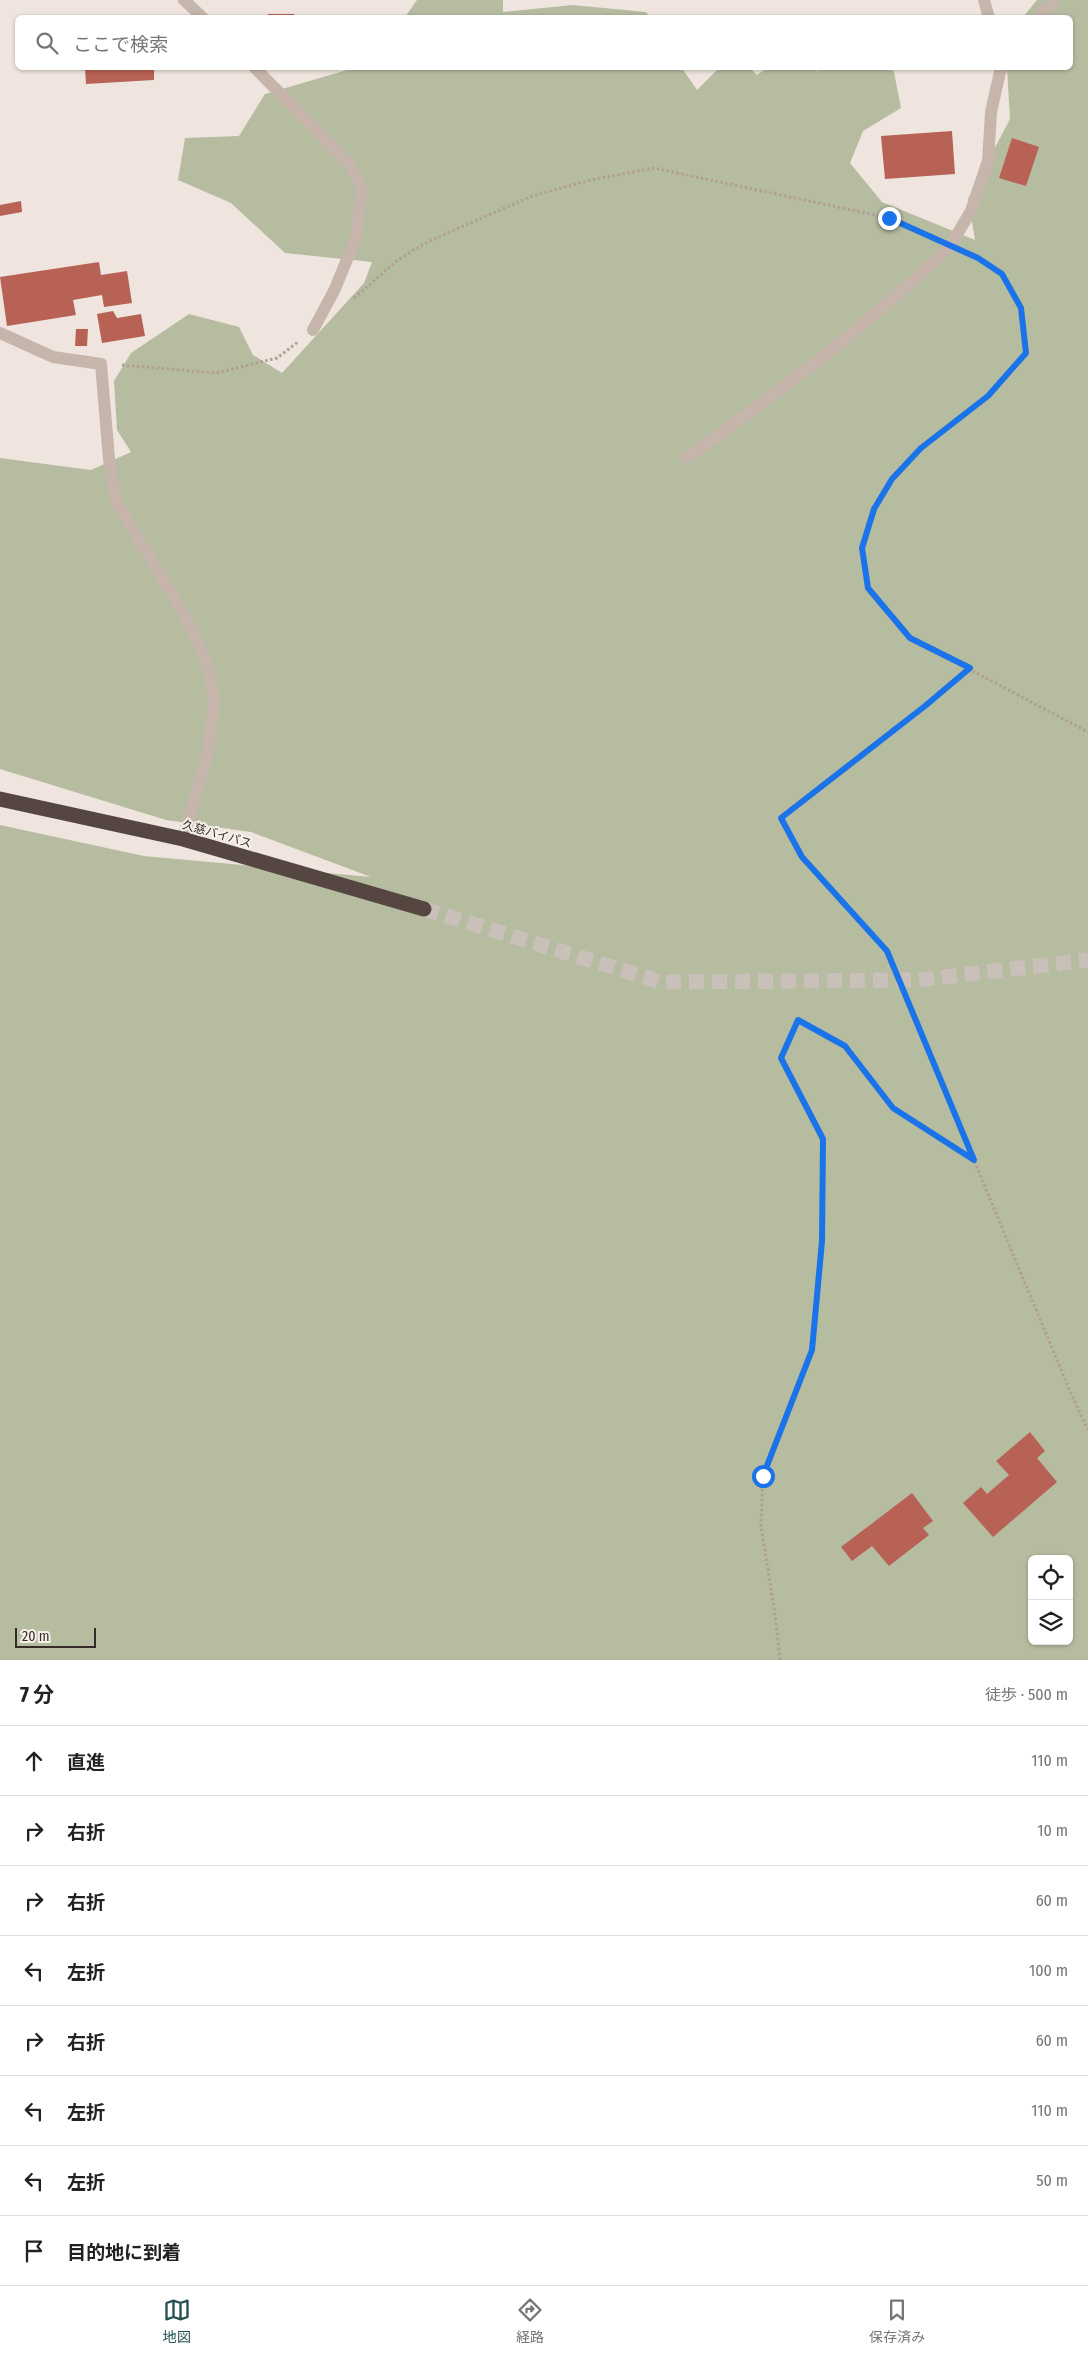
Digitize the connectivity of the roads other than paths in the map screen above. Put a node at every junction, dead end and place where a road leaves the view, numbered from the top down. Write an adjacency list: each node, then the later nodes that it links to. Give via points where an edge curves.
1 (184, 0): 4 (street)
2 (984, 0): 5 (street)
3 (1055, 0): 6 (street)
4 (200, 15)
5 (988, 15)
6 (1039, 15)
7 (257, 70): 9 (street, via 349,164 362,188 356,237 335,289)
8 (1001, 70): 11 (street, via 991,112 988,162 971,211 950,246 901,294 742,419)
9 (313, 330)
10 (0, 333): 13 (street, via 53,356 101,364 116,501 191,626 209,670 214,702 208,752)
11 (687, 457)
12 (0, 799): 13 (highway, 久慈バイパス)
13 (183, 839): 14 (highway, 久慈バイパス)
14 (424, 909)

